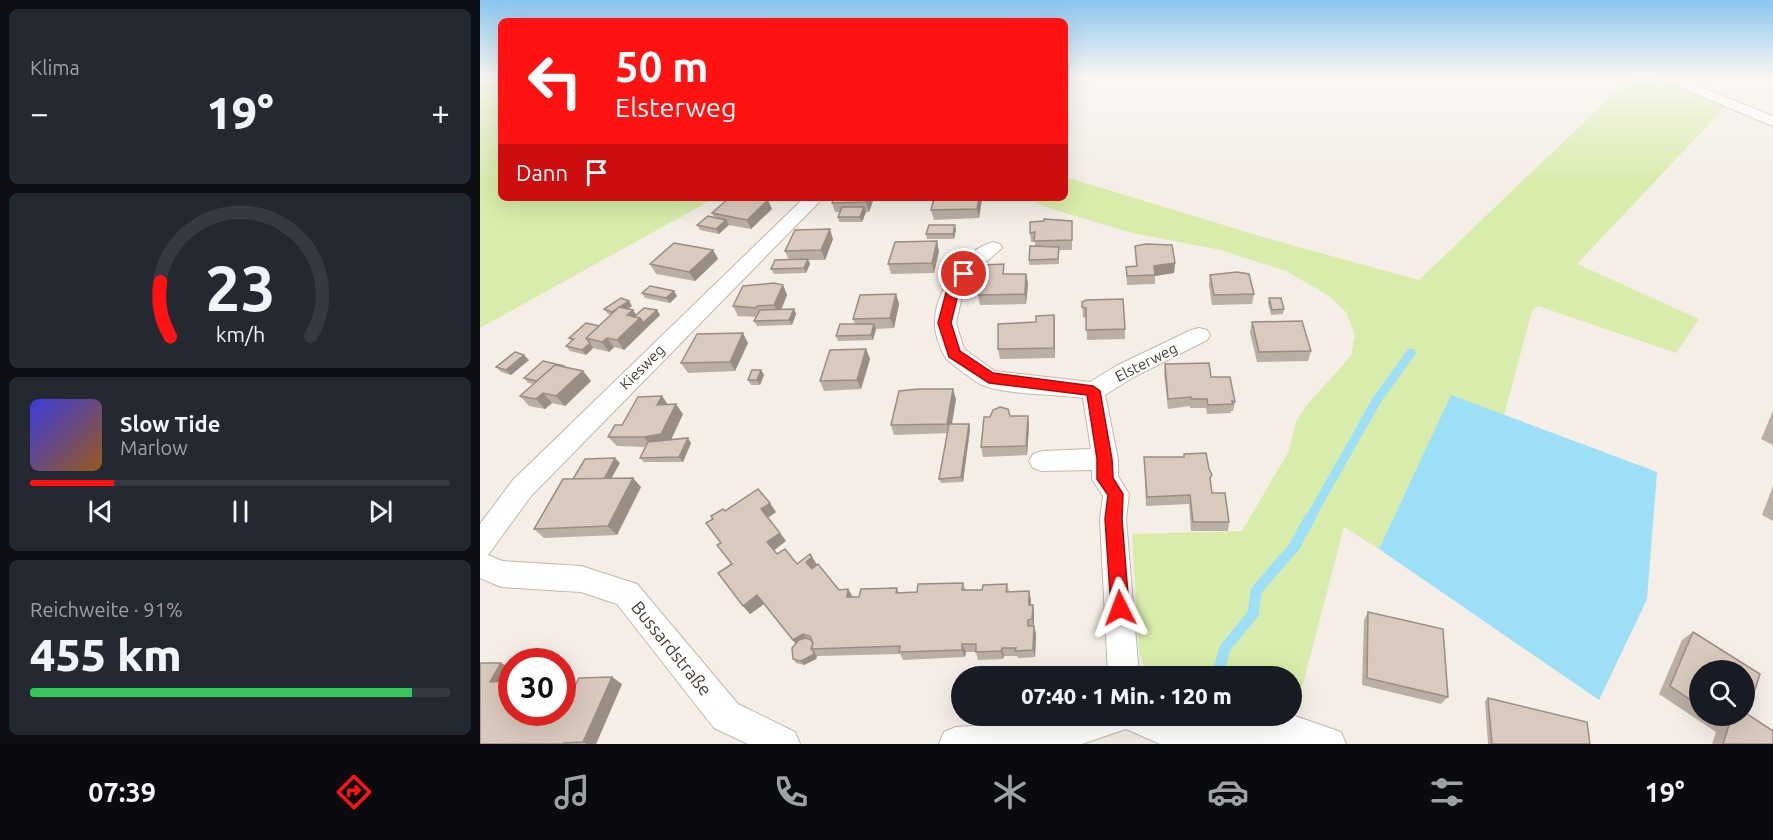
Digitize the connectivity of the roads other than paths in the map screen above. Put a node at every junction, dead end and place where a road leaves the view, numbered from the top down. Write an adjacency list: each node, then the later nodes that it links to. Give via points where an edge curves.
1 (1750, 112): 2 (street)
2 (1773, 121)
3 (811, 201): 9 (street, Kiesweg, via 522,488)
4 (993, 248): 6 (street, via 954,285 945,323 954,353 989,378)
5 (1199, 335): 6 (street, Elsterweg)
6 (1093, 391): 7 (street)
7 (1105, 459): 8 (street); 11 (street, via 1105,479 1116,494 1113,519)
8 (1042, 461)
9 (480, 546)
10 (480, 565): 14 (street, Bussardstraße, via 501,574 581,579 627,594 726,716)
11 (1123, 666)
12 (1087, 726): 15 (street, via 1048,738)
13 (1156, 726): 16 (street, via 1287,730)
14 (783, 744)
15 (956, 744)
16 (1329, 744)

